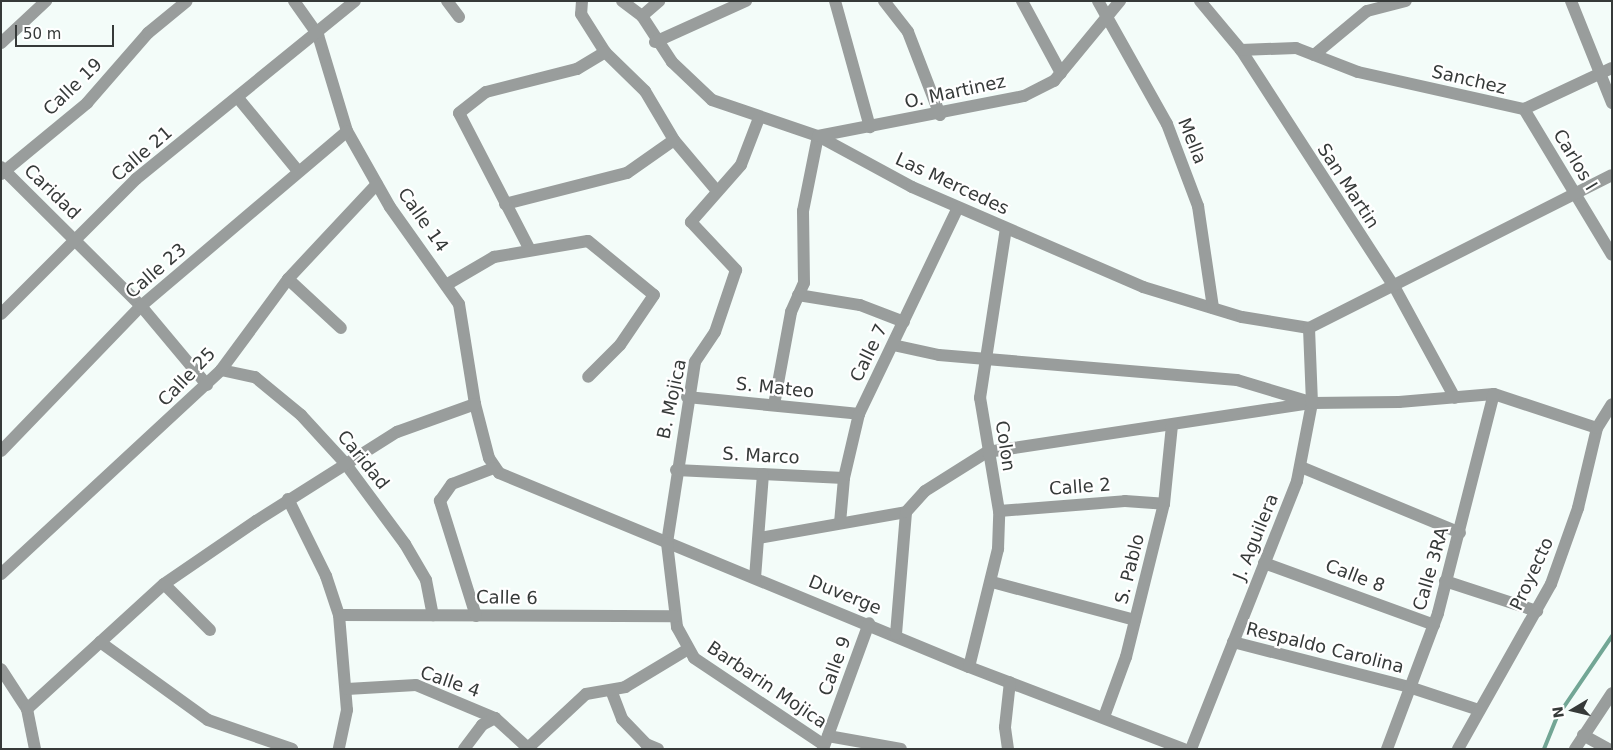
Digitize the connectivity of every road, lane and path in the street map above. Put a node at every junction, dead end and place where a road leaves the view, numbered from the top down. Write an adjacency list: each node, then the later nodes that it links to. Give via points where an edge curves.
1 (46, 1): 23 (street)
2 (187, 1): 39 (street, Calle 19, via 148,33 87,103)
3 (294, 1): 21 (street, Calle 14)
4 (355, 1): 21 (street, Calle 21)
5 (447, 1): 19 (street)
6 (582, 1): 25 (street, via 581,14)
7 (622, 1): 18 (street, Las Mercedes)
8 (659, 1): 18 (street)
9 (746, 1): 22 (street)
10 (835, 1): 35 (street)
11 (884, 1): 33 (street, via 908,32)
12 (1022, 1): 28 (street)
13 (1098, 1): 20 (street, Mella)
14 (1120, 1): 20 (street, O. Martinez)
15 (1200, 1): 24 (street, San Martin)
16 (1406, 1): 26 (street, via 1367,11)
17 (1571, 1): 29 (street)
18 (642, 16): 22 (street, Las Mercedes)
19 (459, 17)
20 (1108, 17): 28 (street, O. Martinez); 56 (street, Mella, via 1167,124 1198,206)
21 (318, 35): 30 (street, Calle 21); 36 (street, Calle 14)
22 (655, 42): 34 (street, Las Mercedes, via 712,100)
23 (1, 43)
24 (1240, 50): 26 (street, Sanchez, via 1296,48); 53 (street, San Martin)
25 (606, 52): 38 (street, via 645,91); 45 (street, via 577,69 486,92 459,113)
26 (1314, 55): 32 (street, Sanchez, via 1358,72)
27 (1612, 68): 29 (street, Sanchez)
28 (1061, 73): 33 (street, O. Martinez, via 1024,96)
29 (1599, 74): 31 (street); 32 (street, Sanchez)
30 (238, 98): 40 (street); 48 (street, Calle 21, via 136,179)
31 (1612, 103)
32 (1524, 109): 44 (street, Carlos I)
33 (940, 115): 35 (street, O. Martinez)
34 (758, 118): 37 (street, Las Mercedes); 43 (street, via 741,165)
35 (870, 127): 37 (street, O. Martinez)
36 (347, 131): 40 (street, Calle 23); 42 (street, Calle 14)
37 (818, 136): 46 (street, Las Mercedes); 54 (street, via 803,212 804,282)
38 (674, 140): 43 (street); 45 (street, via 627,173)
39 (3, 171): 48 (street, Caridad)
40 (298, 171): 55 (street, Calle 23)
41 (1612, 175): 44 (street)
42 (377, 184): 51 (street, Calle 25); 52 (street, Calle 14)
43 (717, 192): 67 (street, B. Mojica, via 691,222 736,270 715,332 695,362)
44 (1577, 196): 50 (street, Carlos I); 53 (street)
45 (505, 204): 49 (street)
46 (958, 207): 47 (street, Las Mercedes); 58 (street, Calle 7)
47 (1006, 229): 56 (street, Las Mercedes, via 1143,287); 62 (street, Colon)
48 (77, 241): 55 (street, Caridad); 57 (street, Calle 21)
49 (530, 250): 52 (street, via 494,257); 64 (street, via 588,241 654,295 620,345)
50 (1612, 256)
51 (288, 280): 59 (street); 63 (street, Calle 25)
52 (446, 285): 70 (street, Calle 14, via 460,304)
53 (1395, 288): 60 (street); 68 (street, San Martin)
54 (798, 295): 58 (street, via 860,305); 72 (street)
55 (142, 306): 65 (street, Caridad); 76 (street, Calle 23)
56 (1213, 308): 60 (street, Las Mercedes)
57 (1, 314)
58 (904, 322): 61 (street, Calle 7)
59 (341, 328)
60 (1310, 328): 69 (street, J. Aguilera)
61 (892, 345): 62 (street, via 939,355); 73 (street, Calle 7)
62 (987, 358): 69 (street, via 1237,380); 77 (street, Colon, via 980,398)
63 (221, 370): 65 (street, Calle 25); 78 (street, Caridad, via 255,377 301,415)
64 (588, 377)
65 (206, 384): 93 (street, Calle 25)
66 (1494, 394): 68 (street); 75 (street); 89 (street, Calle 3RA)
67 (687, 397): 72 (street, S. Mateo); 81 (street, B. Mojica)
68 (1455, 398): 69 (street)
69 (1312, 403): 74 (street); 79 (street, J. Aguilera)
70 (475, 404): 78 (street, via 397,432); 80 (street, Calle 14)
71 (1612, 404): 75 (street, Proyecto)
72 (774, 405): 73 (street, S. Mateo)
73 (859, 414): 83 (street, Calle 7)
74 (1172, 426): 77 (street); 85 (street, S. Pablo)
75 (1597, 428): 98 (street, Proyecto, via 1568,539)
76 (1, 451)
77 (987, 452): 86 (street, Colon); 87 (street, via 925,491)
78 (345, 462): 84 (street); 100 (street, Caridad, via 406,544 426,580)
79 (1301, 467): 89 (street); 92 (street, J. Aguilera)
80 (494, 468): 91 (street, Duverge, via 508,478); 101 (street, via 452,484 440,501)
81 (676, 470): 82 (street, S. Marco); 91 (street, B. Mojica)
82 (763, 474): 83 (street, S. Marco); 90 (street)
83 (844, 478): 88 (street, Calle 7)
84 (288, 499): 97 (street); 99 (street, via 326,576)
85 (1164, 504): 86 (street, Calle 2, via 1125,501); 102 (street, S. Pablo)
86 (999, 511): 96 (street, Colon)
87 (906, 512): 88 (street); 107 (street)
88 (840, 524): 90 (street)
89 (1460, 533): 95 (street, Calle 3RA)
90 (759, 538): 94 (street)
91 (667, 543): 94 (street, Duverge); 103 (street, B. Mojica)
92 (1264, 563): 105 (street, Calle 8); 109 (street, J. Aguilera)
93 (1, 574)
94 (755, 578): 104 (street, Duverge)
95 (1446, 581): 98 (street); 105 (street, Calle 3RA)
96 (992, 582): 102 (street); 111 (street, Colon)
97 (164, 584): 106 (street); 108 (street)
98 (1537, 611): 119 (street, Proyecto)
99 (339, 615): 100 (street, Calle 6); 115 (street)
100 (433, 615): 101 (street, Calle 6)
101 (476, 616): 103 (street, Calle 6)
102 (1135, 620): 120 (street, S. Pablo)
103 (676, 622): 110 (street, Barbarin Mojica)
104 (869, 623): 107 (street, Duverge); 123 (street, Calle 9)
105 (1434, 625): 114 (street, Calle 3RA)
106 (210, 630)
107 (896, 634): 111 (street, Duverge)
108 (100, 642): 118 (street); 126 (street, via 208,720)
109 (1233, 642): 114 (street, Respaldo Carolina); 133 (street, J. Aguilera)
110 (688, 649): 116 (street, via 625,687); 123 (street, Barbarin Mojica, via 711,672)
111 (969, 667): 113 (street, Duverge)
112 (1, 668): 118 (street)
113 (1010, 682): 120 (street, Duverge); 131 (street, via 1005,727)
114 (1409, 687): 119 (street, Respaldo Carolina); 134 (street, Calle 3RA)
115 (347, 689): 121 (street, Calle 4, via 416,685); 127 (street)
116 (611, 690): 124 (street, via 586,694); 129 (street, via 622,719 646,744)
117 (1612, 692): 122 (street)
118 (27, 709): 125 (street)
119 (1479, 710): 135 (street, Proyecto)
120 (1104, 717): 132 (street, Duverge)
121 (494, 718): 124 (street, Calle 4); 128 (street, via 482,725)
122 (1583, 735): 136 (street); 137 (street)
123 (825, 743): 130 (street)
124 (529, 748)
125 (35, 749)
126 (292, 749)
127 (339, 749)
128 (464, 749)
129 (658, 749)
130 (901, 749)
131 (1008, 749)
132 (1184, 749)
133 (1191, 749)
134 (1387, 749)
135 (1458, 749)
136 (1575, 749)
137 (1608, 749)

